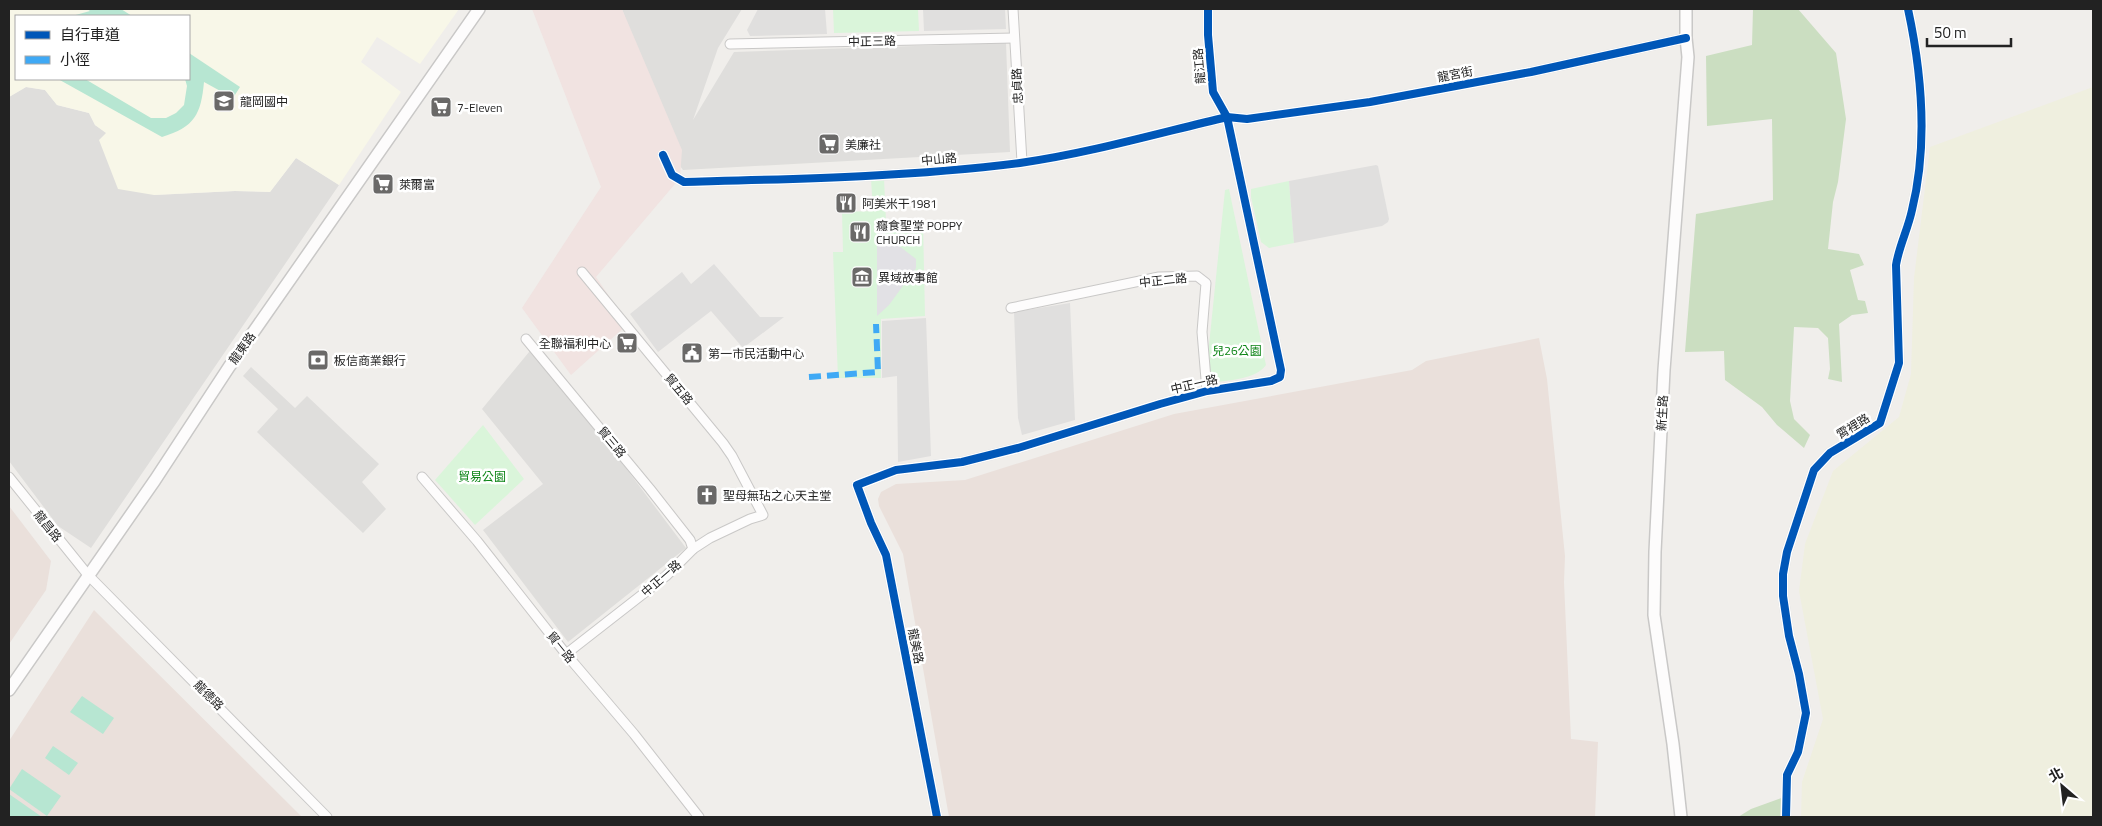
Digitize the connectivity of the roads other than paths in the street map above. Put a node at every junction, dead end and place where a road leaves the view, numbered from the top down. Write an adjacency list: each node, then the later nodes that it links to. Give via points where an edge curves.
1 (479, 9): 21 (street, 龍東路)
2 (1013, 9): 6 (street, 忠貞路)
3 (1208, 9): 9 (street, 龍江路, via 1213,92)
4 (1686, 9): 7 (street, 新生路)
5 (1908, 9): 28 (street, 霄裡路, via 1916,44 1922,158 1912,211 1896,265 1899,363 1880,423 1830,453 1814,470 1787,552 1783,596 1788,636 1806,713 1798,752 1787,775)
6 (1014, 38): 8 (street, 中正三路); 11 (street, 忠貞路)
7 (1686, 38): 9 (street, 龍宮街, via 1531,72 1370,102 1247,119); 27 (street, 新生路, via 1688,57 1657,490 1654,614)
8 (730, 44)
9 (1227, 117): 11 (street, 中山路); 15 (street, 中正一路, via 1281,370 1280,377 1271,382)
10 (663, 155): 11 (street, 中山路, via 672,175 684,182 876,175)
11 (1022, 162)
12 (582, 272): 19 (street, 貿五路, via 723,443)
13 (1011, 308): 15 (street, 中正二路, via 1159,277 1197,276 1206,283 1202,332)
14 (526, 339): 20 (street, 貿三路, via 650,489 690,540)
15 (1207, 391): 18 (street, 中正一路, via 1018,448 962,462 896,470)
16 (9, 477): 21 (street, 龍昌路)
17 (422, 477): 22 (street, 貿一路)
18 (857, 484): 26 (street, 龍美路, via 870,523 886,555)
19 (763, 515): 20 (street, 中正一路)
20 (693, 549): 22 (street, 中正一路, via 659,581)
21 (88, 575): 23 (street, 龍東路); 24 (street, 龍德路)
22 (566, 654): 25 (street, 貿一路)
23 (9, 690)
24 (327, 817)
25 (699, 817)
26 (937, 817)
27 (1681, 817)
28 (1786, 817)

